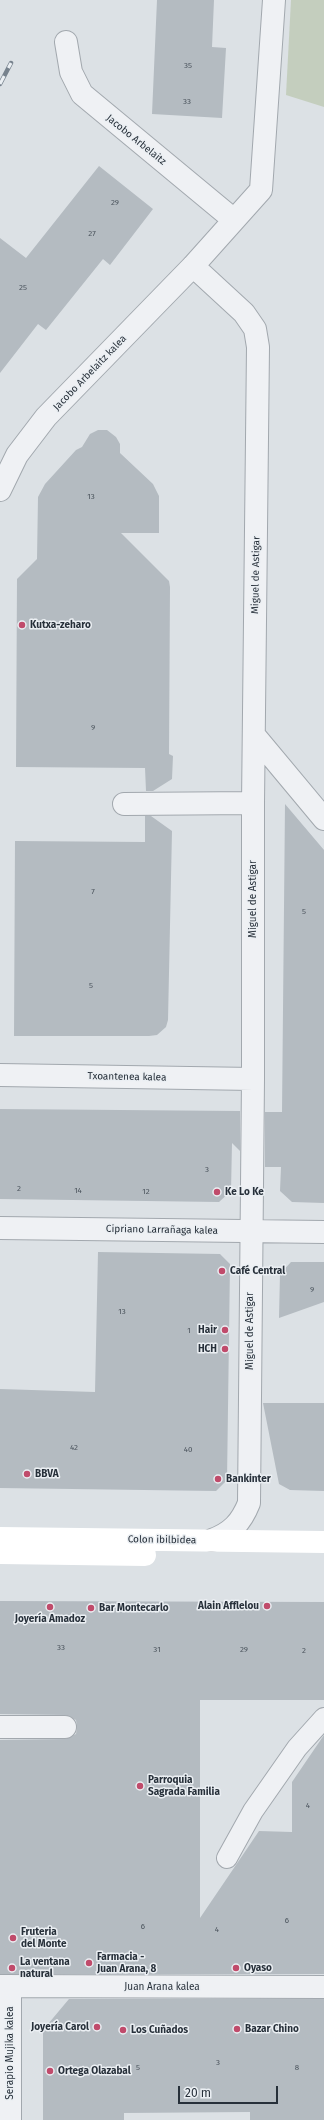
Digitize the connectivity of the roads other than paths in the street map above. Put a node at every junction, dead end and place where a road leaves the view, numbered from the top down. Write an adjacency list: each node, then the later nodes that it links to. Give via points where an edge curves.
1 (274, 0): 3 (street, via 262,190)
2 (66, 42): 3 (street, Jacobo Arbelaitz, via 71,72 82,94)
3 (234, 220): 4 (street)
4 (193, 266): 5 (street, Jacobo Arbelaitz kalea, via 46,418 17,455); 6 (street, Miguel de Astigar, via 244,313 255,329 258,347)
5 (0, 490)
6 (254, 734): 7 (street, Miguel de Astigar); 9 (street)
7 (253, 803): 8 (street); 11 (street, Miguel de Astigar)
8 (124, 804)
9 (324, 819)
10 (0, 1076): 11 (street, Txoantenea kalea)
11 (253, 1079): 13 (street, Miguel de Astigar)
12 (0, 1228): 13 (street, Cipriano Larrañaga kalea)
13 (251, 1231): 14 (street, Cipriano Larrañaga kalea); 16 (street, Miguel de Astigar, via 248,1503 244,1516 236,1527)
14 (324, 1232)
15 (0, 1538): 16 (main road, Colon ibilbidea)
16 (212, 1540): 18 (main road, Colon ibilbidea)
17 (0, 1553): 18 (main road, Colon ibilbidea)
18 (323, 1553)
19 (324, 1718): 22 (lane, via 288,1760 253,1811)
20 (0, 1727): 21 (street)
21 (65, 1727)
22 (226, 1858)
23 (5, 1986): 24 (street, Juan Arana kalea); 25 (street, Serapio Mujika kalea)
24 (324, 1987)
25 (10, 2120)

